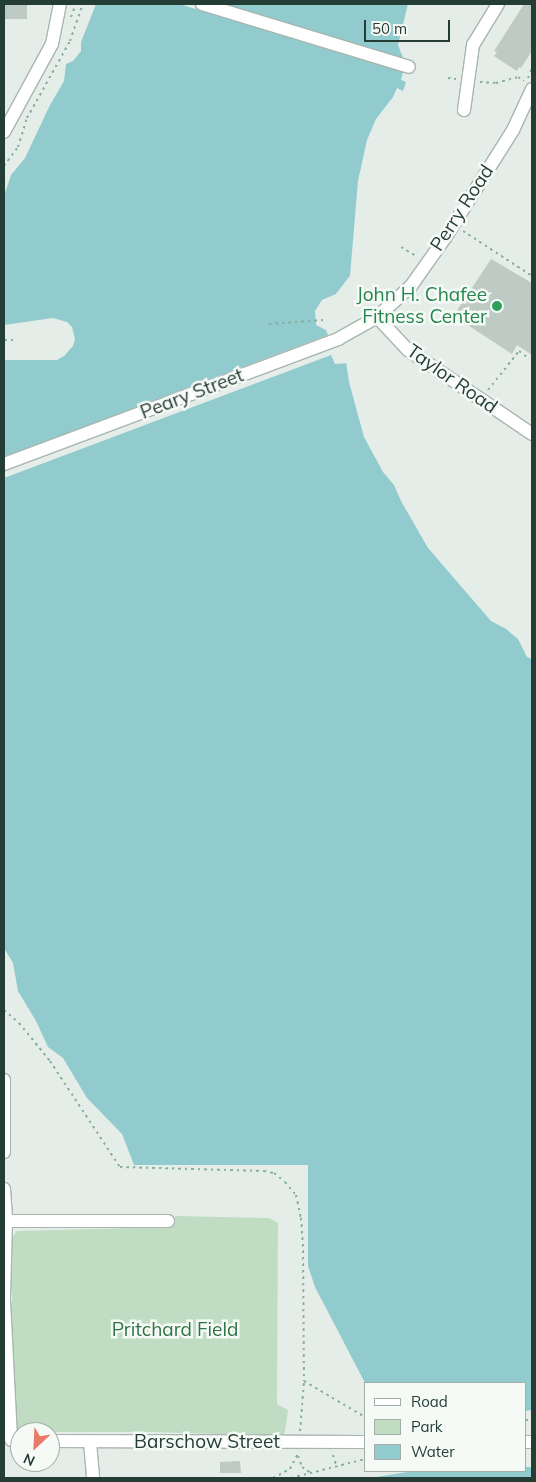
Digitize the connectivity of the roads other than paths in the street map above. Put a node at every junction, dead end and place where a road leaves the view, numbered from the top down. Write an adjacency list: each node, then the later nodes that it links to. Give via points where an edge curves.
1 (60, 4): 7 (street, via 52,44)
2 (202, 4): 4 (street)
3 (498, 4): 6 (street, via 473,45)
4 (409, 67)
5 (532, 89): 8 (street, Perry Road, via 513,130 445,238 411,286)
6 (464, 110)
7 (4, 132)
8 (378, 317): 9 (street, Taylor Road, via 408,350); 10 (street, Peary Street, via 338,339)
9 (532, 434)
10 (4, 464)
11 (4, 1080): 12 (street)
12 (4, 1152)
13 (4, 1188): 14 (street)
14 (5, 1221): 15 (street); 16 (street)
15 (168, 1221)
16 (4, 1299): 17 (street)
17 (11, 1422)
18 (60, 1441): 19 (street, Barschow Street)
19 (90, 1442): 20 (street, Barschow Street); 21 (street)
20 (364, 1442)
21 (93, 1478)

